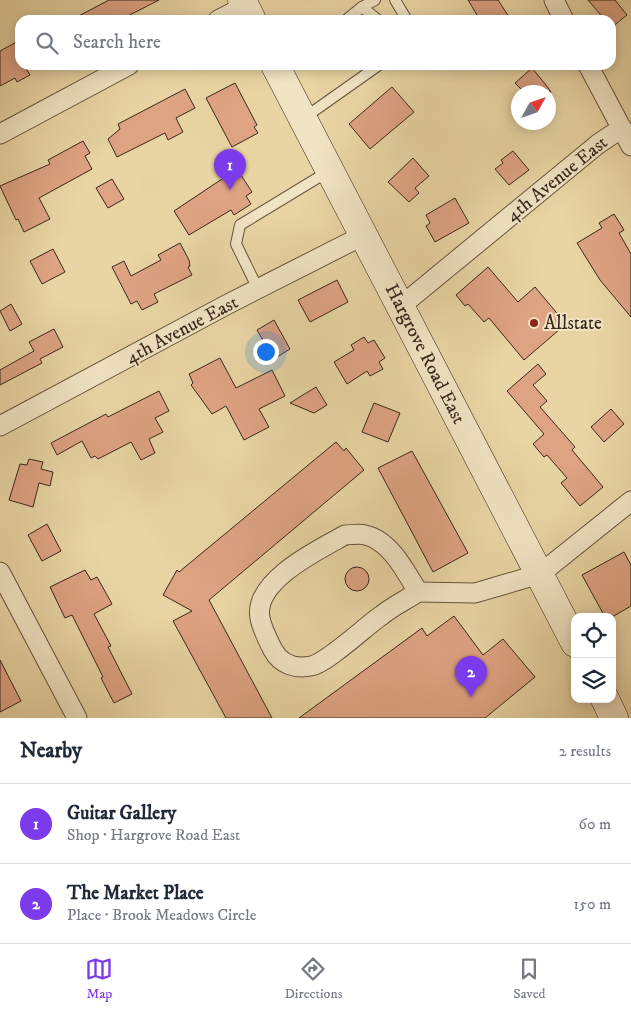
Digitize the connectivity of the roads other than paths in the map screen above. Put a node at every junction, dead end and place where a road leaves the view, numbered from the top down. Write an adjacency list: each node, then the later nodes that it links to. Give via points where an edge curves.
1 (375, 0): 4 (lane)
2 (395, 0): 9 (lane)
3 (554, 0): 10 (street)
4 (362, 7): 7 (lane); 8 (lane)
5 (246, 9): 6 (street)
6 (231, 15)
7 (352, 15)
8 (372, 15)
9 (404, 15)
10 (562, 15)
11 (120, 70): 17 (street)
12 (278, 70): 15 (main road, Hargrove Road East)
13 (371, 70): 15 (lane)
14 (591, 70): 16 (street)
15 (303, 119): 19 (main road, Hargrove Road East)
16 (622, 128): 18 (street); 22 (street, 4th Avenue East, via 598,144)
17 (0, 134)
18 (631, 146)
19 (330, 170): 20 (main road, Hargrove Road East); 21 (lane, via 240,225 236,244)
20 (364, 235): 21 (street, 4th Avenue East); 22 (main road, Hargrove Road East)
21 (258, 289): 23 (street, 4th Avenue East)
22 (401, 306): 26 (main road, Hargrove Road East)
23 (0, 426)
24 (631, 501): 26 (street)
25 (0, 572): 30 (street)
26 (540, 574): 27 (street, via 475,593); 28 (main road, Hargrove Road East)
27 (418, 592): 27 (street, via 384,544 365,535 345,535 307,557 274,582 261,597 260,617 276,656 293,668 314,666 382,614)
28 (571, 635)
29 (607, 703): 31 (main road)
30 (77, 718)
31 (614, 718)

